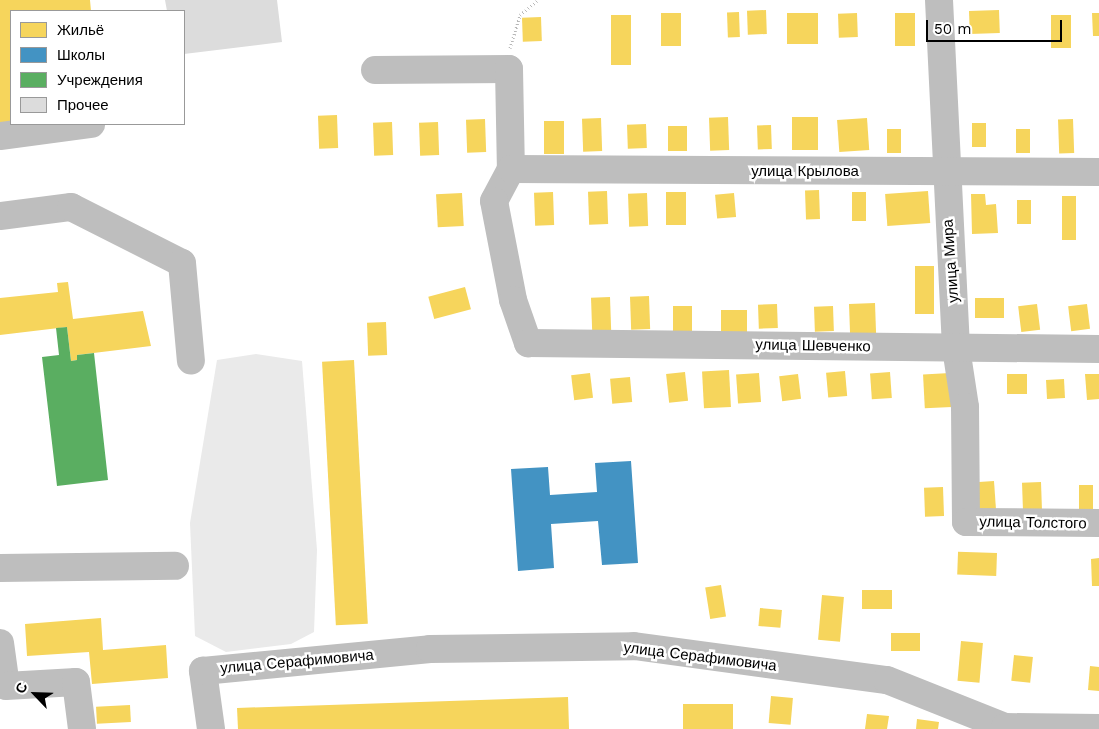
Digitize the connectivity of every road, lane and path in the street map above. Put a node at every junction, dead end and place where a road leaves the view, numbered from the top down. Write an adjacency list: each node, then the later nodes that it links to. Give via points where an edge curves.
1 (538, 0): 3 (path, via 520,15 510,45)
2 (939, 0): 9 (street, улица Мира)
3 (509, 69): 4 (street); 7 (street)
4 (375, 70)
5 (83, 125): 6 (street)
6 (0, 136)
7 (511, 169): 9 (street, улица Крылова); 11 (street, улица Шевченко, via 494,201 513,300 528,342)
8 (1099, 172): 9 (street, улица Крылова)
9 (946, 173): 11 (street, улица Мира)
10 (0, 216): 13 (street, via 71,207 182,263)
11 (956, 348): 12 (street, улица Шевченко); 14 (street, улица Мира, via 965,407)
12 (1099, 349)
13 (191, 361)
14 (966, 522): 15 (street, улица Толстого)
15 (1099, 524)
16 (175, 566): 17 (street)
17 (0, 568)
18 (0, 643): 19 (street)
19 (3, 686): 22 (street, via 76,682)
20 (965, 720): 21 (street, улица Серафимовича, via 1005,726); 23 (street, улица Серафимовича, via 887,680 634,646 430,650 203,671)
21 (1099, 728)
22 (82, 729)
23 (211, 729)

